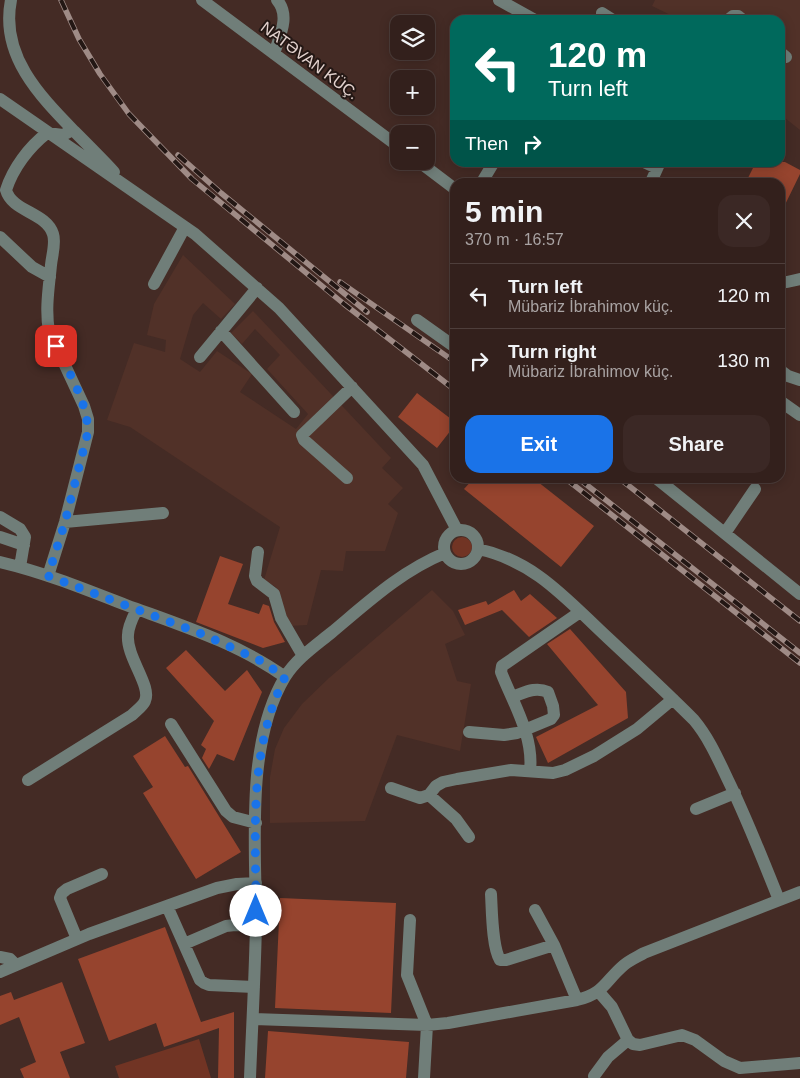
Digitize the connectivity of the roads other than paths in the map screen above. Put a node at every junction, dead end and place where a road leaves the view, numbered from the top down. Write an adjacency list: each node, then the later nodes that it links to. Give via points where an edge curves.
1 (11, 0): 10 (street, via 9,34 21,68 38,93)
2 (202, 0): 8 (street, NATƏVAN KÜÇ.)
3 (277, 0): 8 (street, via 285,20)
4 (500, 0): 6 (street)
5 (602, 13): 7 (street)
6 (526, 15)
7 (605, 15)
8 (274, 54): 12 (street, NATƏVAN KÜÇ.)
9 (0, 98): 11 (street)
10 (73, 130): 11 (street, via 63,135); 17 (street)
11 (47, 132): 17 (street); 20 (street, via 27,151 6,190 7,196 41,219 53,234)
12 (390, 140)
13 (491, 167): 15 (street)
14 (430, 170): 16 (street)
15 (484, 178)
16 (450, 185)
17 (131, 190): 18 (street)
18 (185, 227): 23 (street); 24 (street)
19 (0, 237): 20 (street, via 32,267)
20 (50, 277): 40 (street, via 48,331 88,419 88,432)
21 (800, 279): 22 (street)
22 (785, 282)
23 (154, 284)
24 (257, 288): 26 (street); 31 (street)
25 (417, 320): 27 (street)
26 (221, 331): 28 (street); 33 (street)
27 (450, 343)
28 (200, 357)
29 (785, 374): 30 (street)
30 (800, 380)
31 (352, 387): 35 (street, via 302,435); 41 (street, via 423,465)
32 (785, 405): 34 (street)
33 (294, 412)
34 (800, 416)
35 (347, 478)
36 (662, 483): 42 (street)
37 (755, 489): 42 (street)
38 (163, 513): 40 (street)
39 (0, 517): 44 (street, via 23,532)
40 (65, 522): 50 (street)
41 (457, 530): 45 (street, via 471,532 477,540); 47 (street, via 446,538)
42 (725, 533): 51 (street)
43 (0, 536): 44 (street)
44 (24, 545): 49 (street)
45 (478, 549): 47 (street, via 475,558 462,564 452,562); 53 (street, via 498,553 535,572)
46 (258, 552): 54 (street, via 257,581 274,594 281,618)
47 (445, 553): 54 (street, via 396,580)
48 (0, 562): 49 (street)
49 (20, 567): 50 (street)
50 (48, 576): 52 (street)
51 (800, 594)
52 (137, 609): 55 (street, via 240,650); 62 (street, via 130,624 128,646 146,687 145,703 132,715)
53 (580, 612): 56 (street, via 502,666 501,672); 57 (street)
54 (303, 656): 55 (street)
55 (285, 677): 67 (street, via 268,716 263,740 256,786)
56 (512, 698): 59 (street); 59 (street, via 536,689 548,692 554,715)
57 (673, 699): 61 (street, via 637,729 594,756 553,773); 64 (street, via 705,734)
58 (171, 724): 67 (street, via 226,811 233,817)
59 (525, 731): 60 (street, via 504,735); 61 (street, via 532,757)
60 (469, 732)
61 (530, 771): 65 (street, via 511,770 443,782)
62 (28, 780)
63 (391, 788): 65 (street, via 420,798)
64 (734, 794): 66 (street); 73 (street)
65 (429, 795): 68 (street, via 456,819)
66 (696, 809)
67 (256, 823): 70 (street)
68 (469, 837)
69 (102, 874): 78 (street, via 67,889 60,898)
70 (256, 883): 74 (street, via 218,888); 77 (street)
71 (800, 892): 73 (street)
72 (491, 894): 80 (street, via 500,960)
73 (779, 900): 85 (street, via 644,953 623,966)
74 (168, 906): 78 (street); 79 (street)
75 (535, 910): 80 (street)
76 (410, 920): 88 (street, via 407,975)
77 (256, 926): 79 (street, via 226,926); 84 (street)
78 (77, 939): 82 (street)
79 (184, 944): 84 (street, via 204,983)
80 (554, 946): 86 (street)
81 (0, 957): 82 (street)
82 (16, 964): 83 (street)
83 (0, 972)
84 (254, 986): 87 (street)
85 (599, 992): 86 (street); 89 (street, via 612,1006)
86 (577, 1000): 88 (street)
87 (253, 1019): 88 (street); 92 (street)
88 (427, 1025): 93 (street)
89 (628, 1040): 90 (street, via 640,1045 682,1035 740,1068); 91 (street, via 608,1057)
90 (800, 1064)
91 (594, 1076)
92 (250, 1078)
93 (424, 1078)

